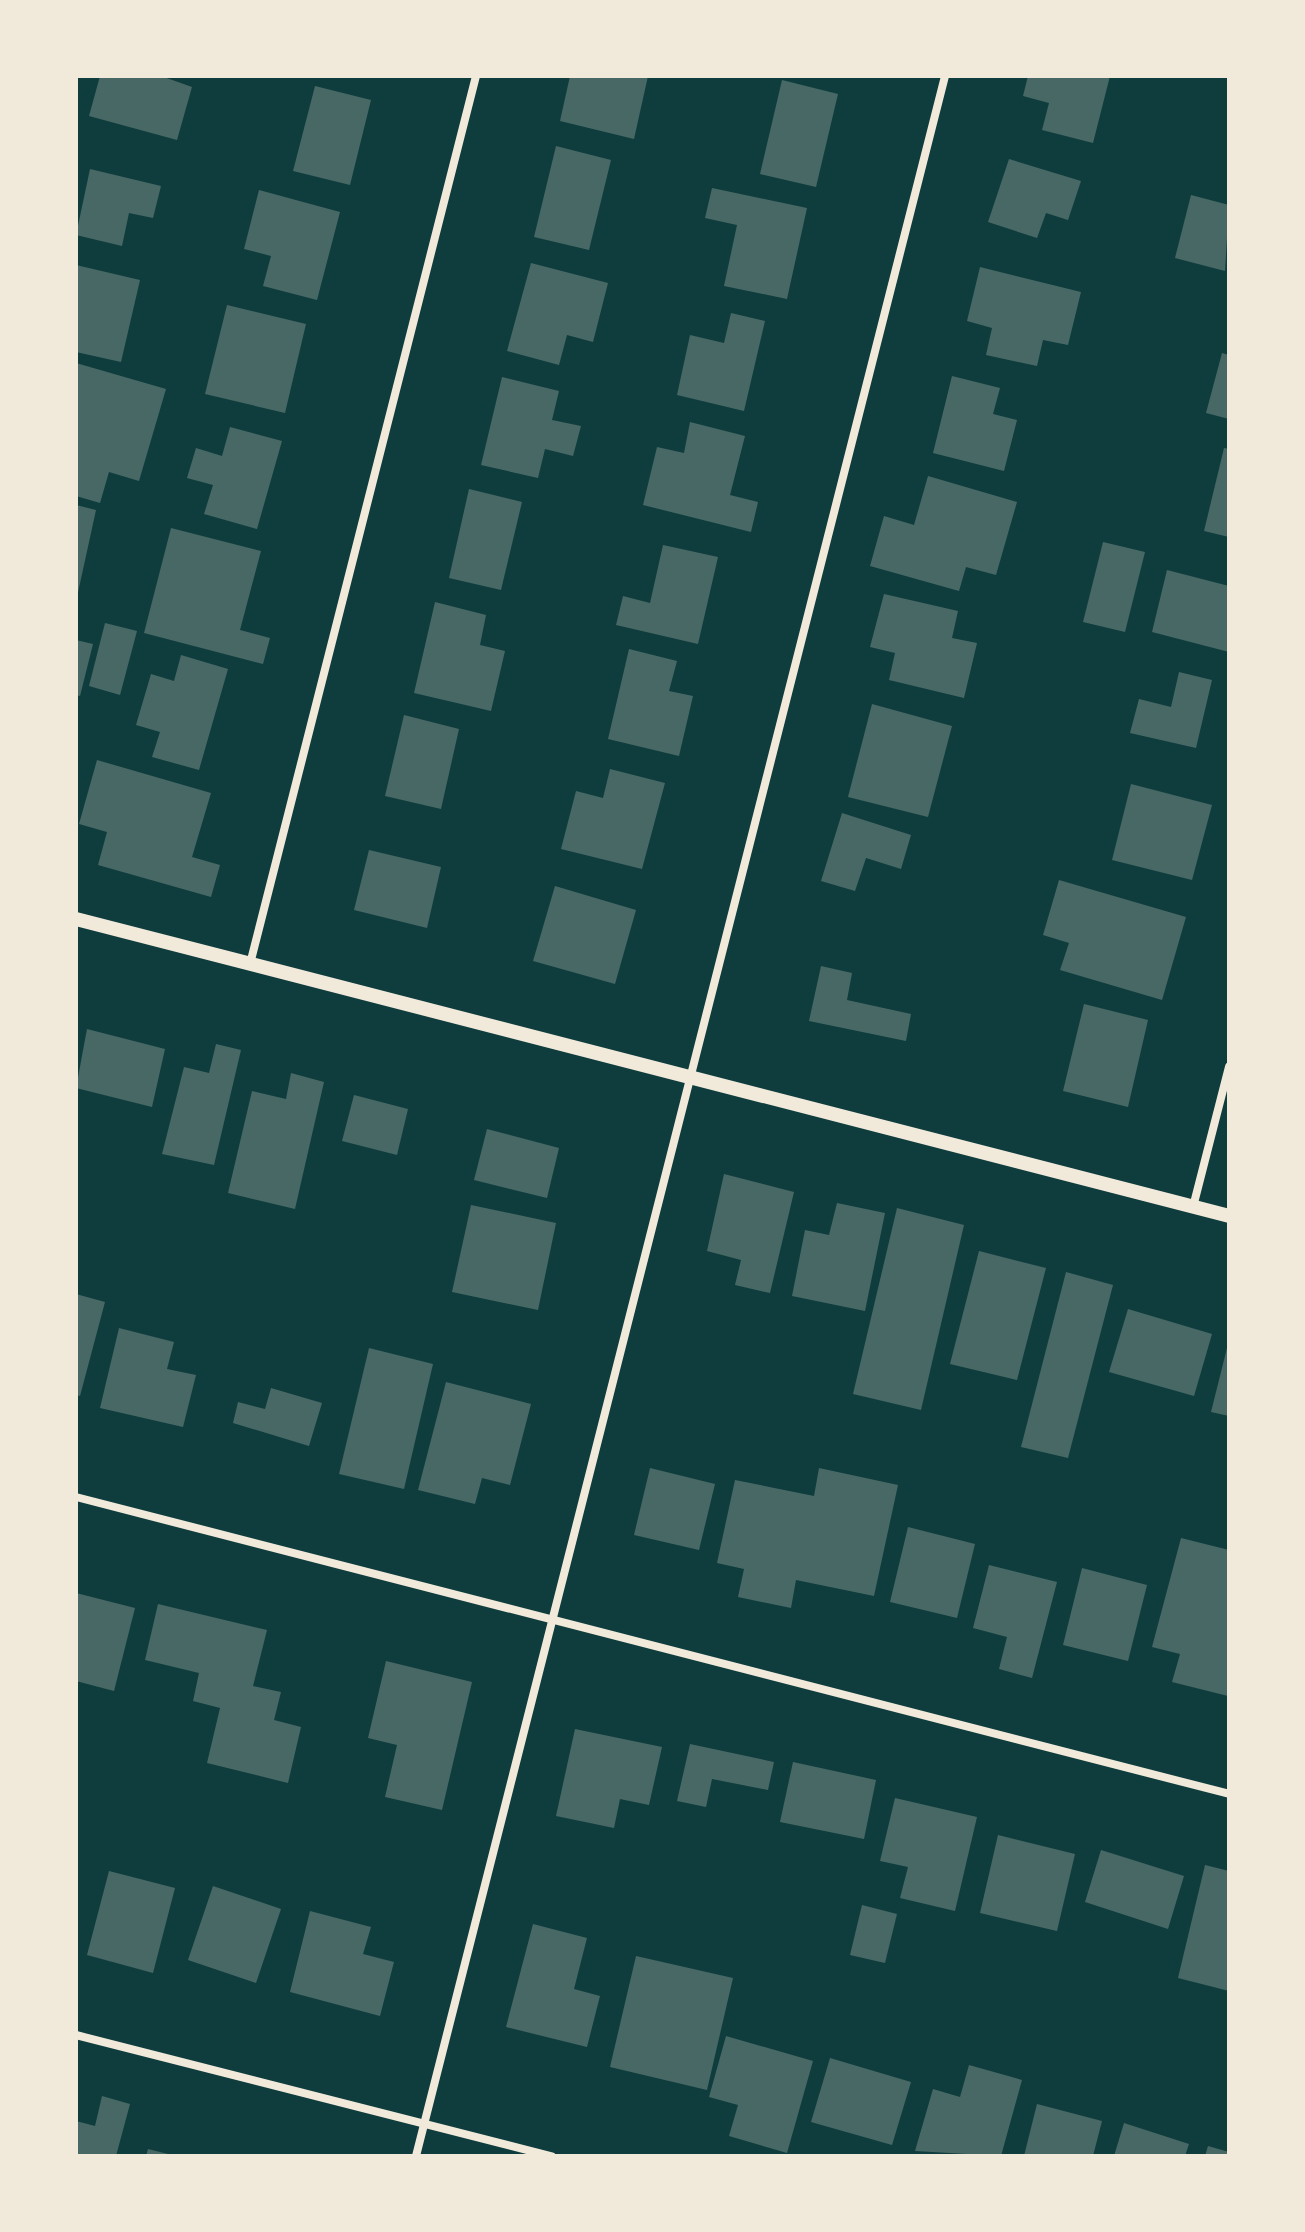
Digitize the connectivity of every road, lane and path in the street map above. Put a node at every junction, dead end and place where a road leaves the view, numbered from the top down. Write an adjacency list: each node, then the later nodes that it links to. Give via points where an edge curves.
1 (476, 76): 4 (street)
2 (945, 76): 6 (street)
3 (76, 919): 4 (street)
4 (250, 964): 6 (street)
5 (1229, 1067): 7 (street)
6 (694, 1078): 7 (street); 10 (street)
7 (1193, 1207): 8 (street)
8 (1229, 1216)
9 (76, 1497): 10 (street)
10 (552, 1619): 11 (street); 13 (street)
11 (1229, 1794)
12 (76, 2035): 13 (street)
13 (425, 2123): 14 (street); 15 (street)
14 (416, 2156)
15 (552, 2156)

